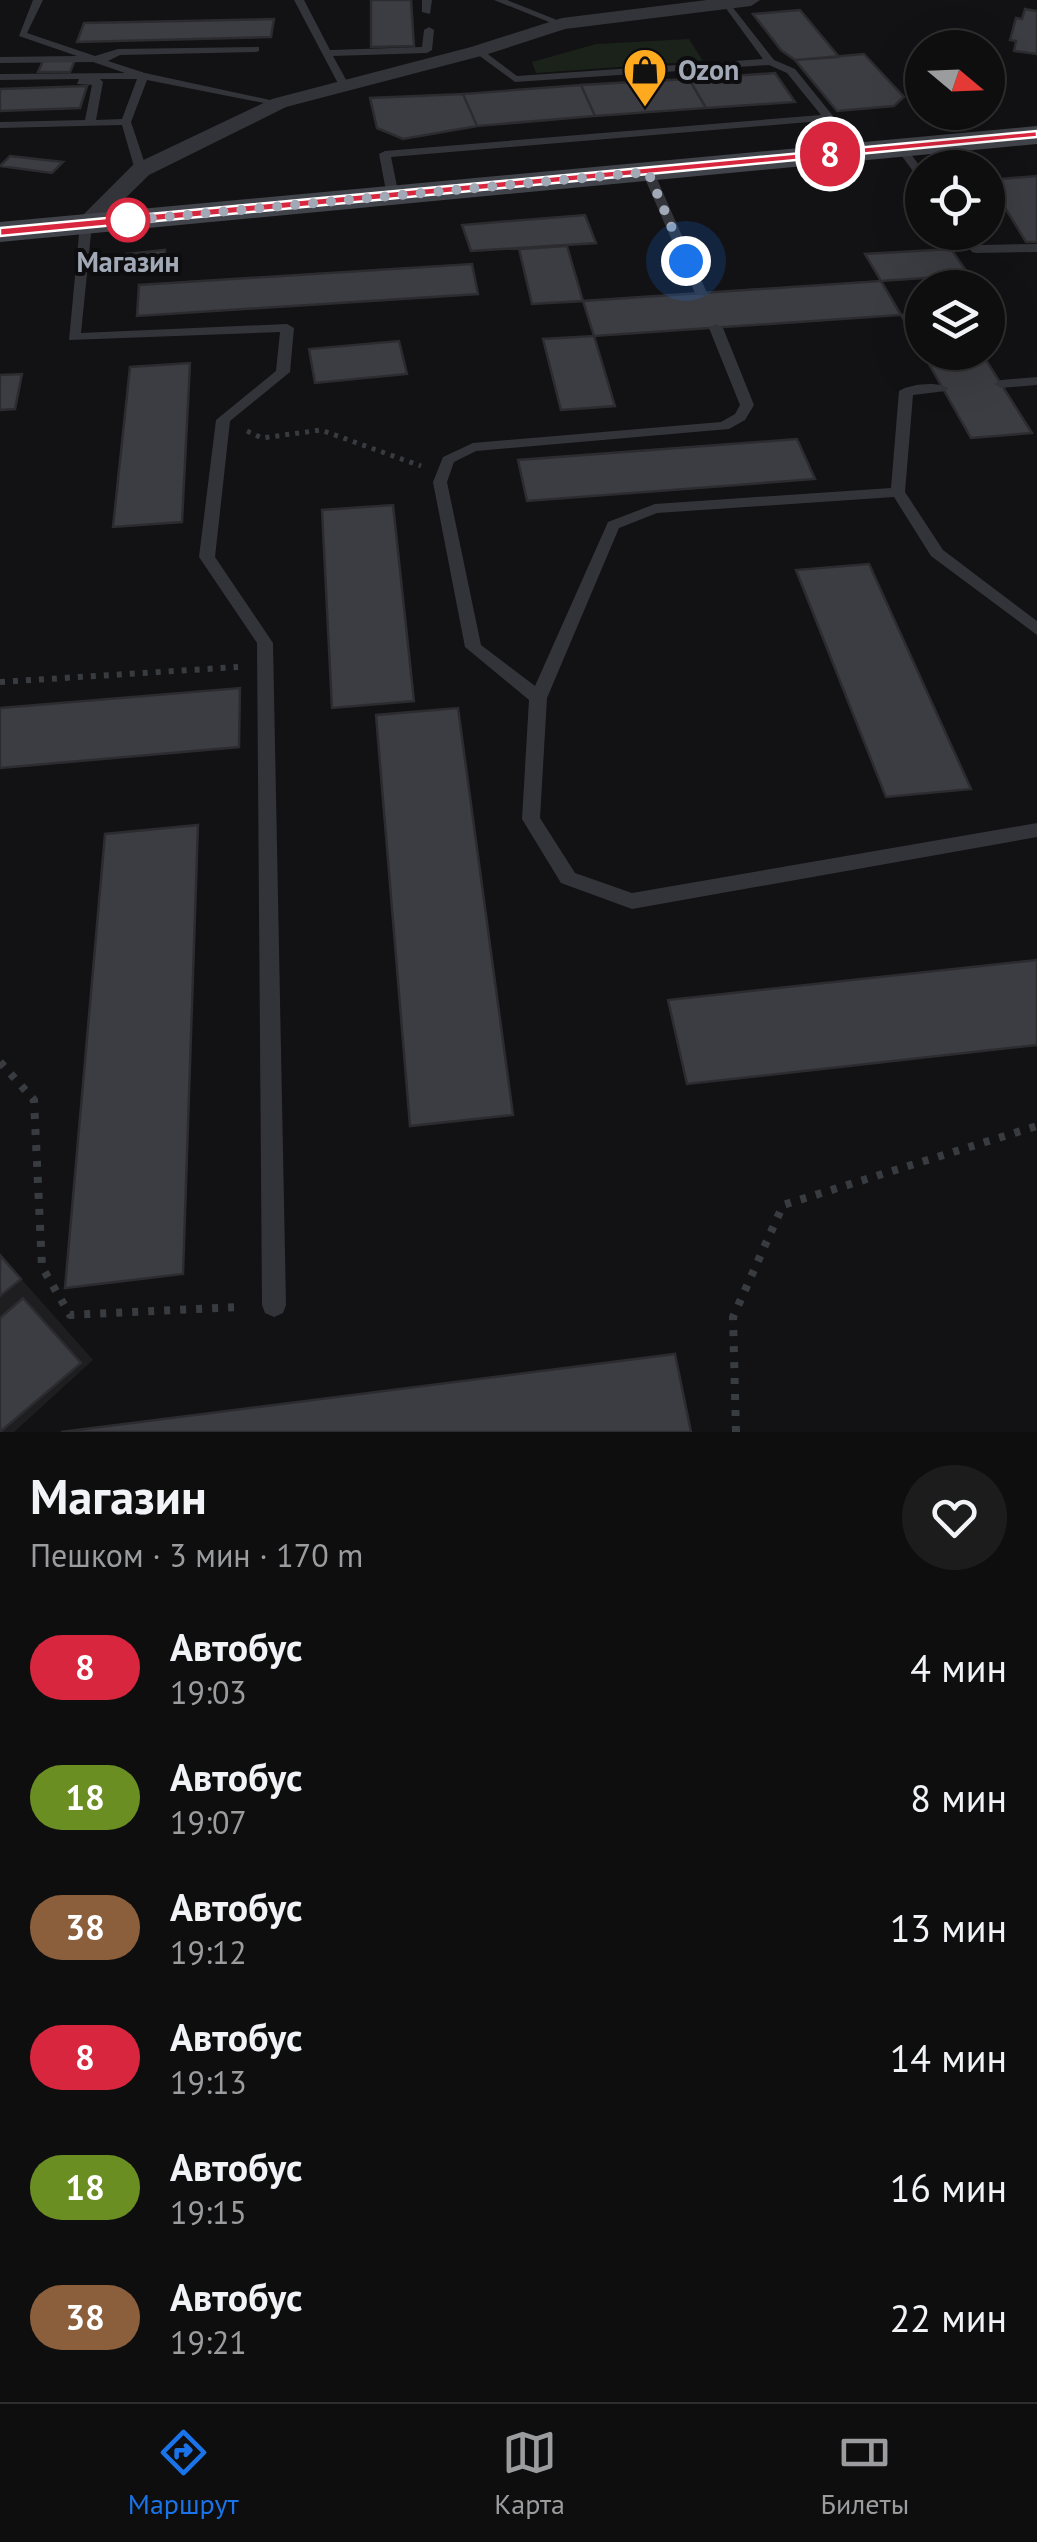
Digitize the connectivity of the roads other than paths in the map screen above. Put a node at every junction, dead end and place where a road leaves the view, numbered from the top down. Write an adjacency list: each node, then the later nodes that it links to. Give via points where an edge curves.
1 (38, 0): 11 (lane, via 22,34)
2 (299, 0): 10 (lane)
3 (499, 0): 6 (lane)
4 (751, 0): 5 (street)
5 (716, 2): 6 (street); 13 (lane)
6 (562, 24): 9 (street)
7 (429, 30): 10 (lane, via 427,50)
8 (256, 50): 11 (lane, via 118,52)
9 (478, 51): 13 (lane, via 515,79); 16 (street)
10 (328, 54): 16 (lane)
11 (104, 59): 12 (lane); 14 (lane)
12 (0, 60)
13 (770, 62): 26 (lane, via 790,71 829,118 385,154)
14 (143, 76): 15 (lane); 17 (lane); 18 (lane)
15 (0, 80): 19 (lane, via 98,82)
16 (345, 86): 17 (street)
17 (279, 102): 24 (street)
18 (126, 122): 19 (lane); 24 (lane)
19 (90, 124): 20 (lane)
20 (0, 125)
21 (1037, 135): 22 (street)
22 (901, 148): 23 (lane); 25 (street)
23 (905, 153)
24 (141, 170): 27 (street)
25 (648, 172): 26 (street); 31 (lane)
26 (392, 196): 27 (street)
27 (86, 224): 28 (street); 40 (lane, via 74,337 287,328 283,372 223,420 207,558 266,644)
28 (0, 232)
29 (1037, 248): 30 (lane)
30 (1005, 249)
31 (700, 293)
32 (716, 328): 38 (lane, via 746,404 724,426 473,447 448,460 440,482 473,647)
33 (1037, 381): 34 (lane)
34 (1001, 384)
35 (942, 388): 36 (lane, via 906,390)
36 (898, 492): 37 (lane, via 937,553); 38 (lane, via 654,509 613,525)
37 (1037, 629)
38 (538, 698): 39 (lane, via 532,819 568,878 632,900)
39 (1037, 830)
40 (274, 1305)

